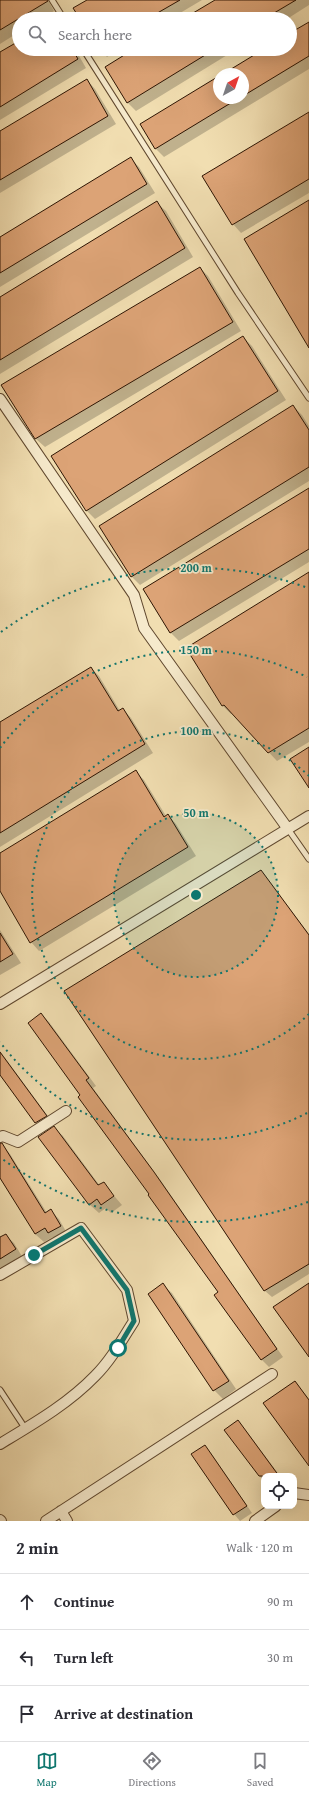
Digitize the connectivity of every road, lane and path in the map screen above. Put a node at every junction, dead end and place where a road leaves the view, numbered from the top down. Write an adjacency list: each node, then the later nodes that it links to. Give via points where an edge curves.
1 (52, 0): 2 (lane)
2 (60, 12)
3 (87, 56): 4 (lane)
4 (309, 398)
5 (0, 399): 7 (street, via 134,595 144,628)
6 (309, 816): 7 (street)
7 (288, 829): 8 (lane); 9 (street)
8 (309, 859)
9 (0, 1004)
10 (66, 1110): 11 (street, via 18,1142 3,1136)
11 (0, 1138)
12 (0, 1274): 15 (street, via 81,1228 127,1290 134,1321 118,1348 95,1376 56,1409)
13 (272, 1374): 20 (street)
14 (0, 1390): 15 (lane)
15 (25, 1428): 16 (street)
16 (0, 1444)
17 (297, 1493): 18 (street)
18 (309, 1495)
19 (272, 1509): 23 (street)
20 (61, 1511): 21 (street); 22 (street)
21 (46, 1521)
22 (68, 1521)
23 (255, 1521)

